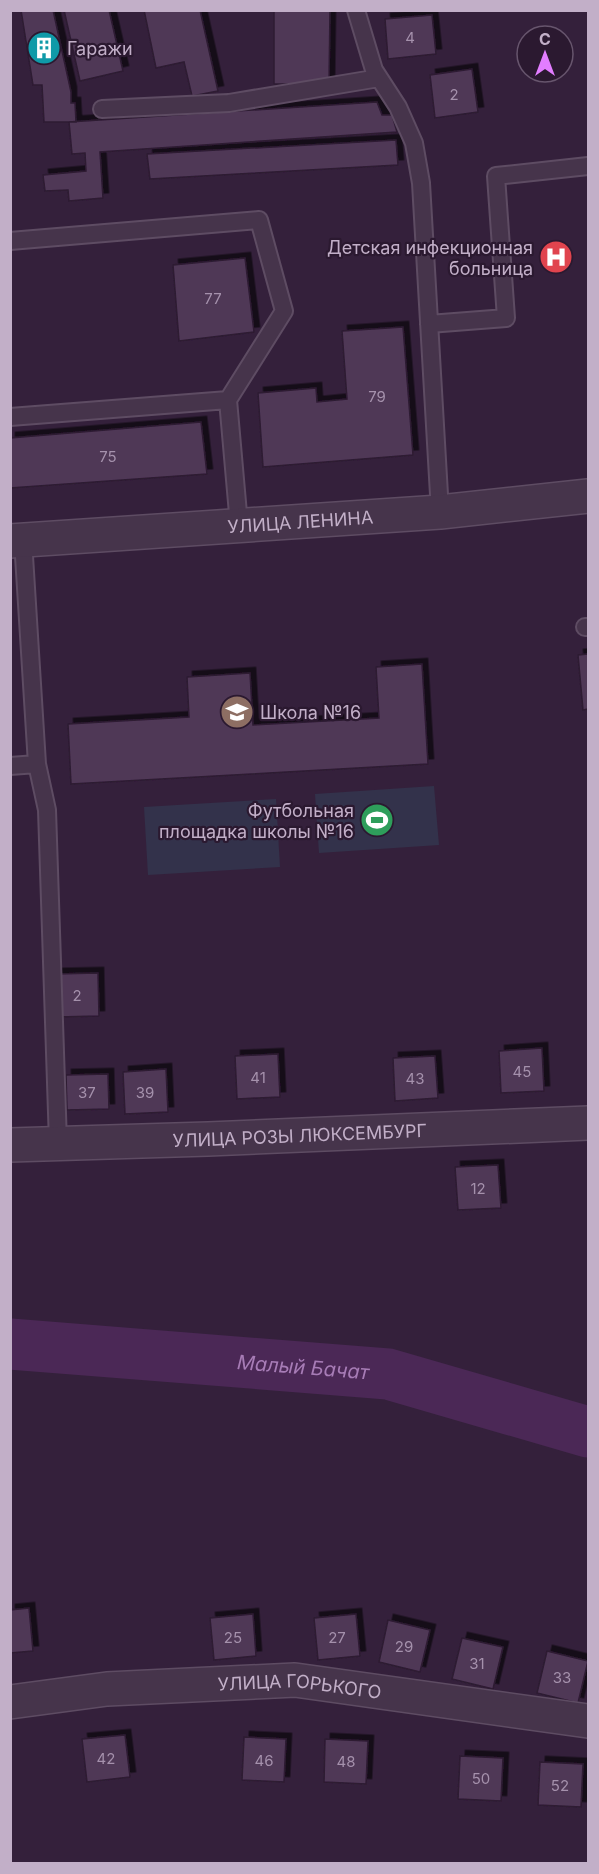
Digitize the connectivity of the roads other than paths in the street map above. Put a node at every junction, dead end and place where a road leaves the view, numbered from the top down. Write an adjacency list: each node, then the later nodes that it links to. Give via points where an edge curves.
1 (356, 10): 2 (lane)
2 (379, 78): 3 (lane, via 229,103); 6 (lane, via 414,143 421,183)
3 (102, 109)
4 (588, 166): 6 (lane, via 496,176 506,318)
5 (10, 241): 7 (lane, via 259,220 284,311)
6 (429, 324): 10 (lane)
7 (228, 400): 8 (lane); 11 (lane)
8 (10, 417)
9 (588, 496): 10 (street, УЛИЦА ЛЕНИНА)
10 (440, 512): 11 (street, УЛИЦА ЛЕНИНА)
11 (239, 525): 12 (street, УЛИЦА ЛЕНИНА)
12 (17, 541): 13 (lane)
13 (37, 764): 14 (lane); 16 (lane, via 46,810)
14 (10, 766)
15 (588, 1123): 16 (street, УЛИЦА РОЗЫ ЛЮКСЕМБУРГ)
16 (58, 1143): 17 (street, УЛИЦА РОЗЫ ЛЮКСЕМБУРГ)
17 (10, 1145)
18 (10, 1702): 19 (street, УЛИЦА ГОРЬКОГО, via 107,1689 295,1680)
19 (588, 1721)

